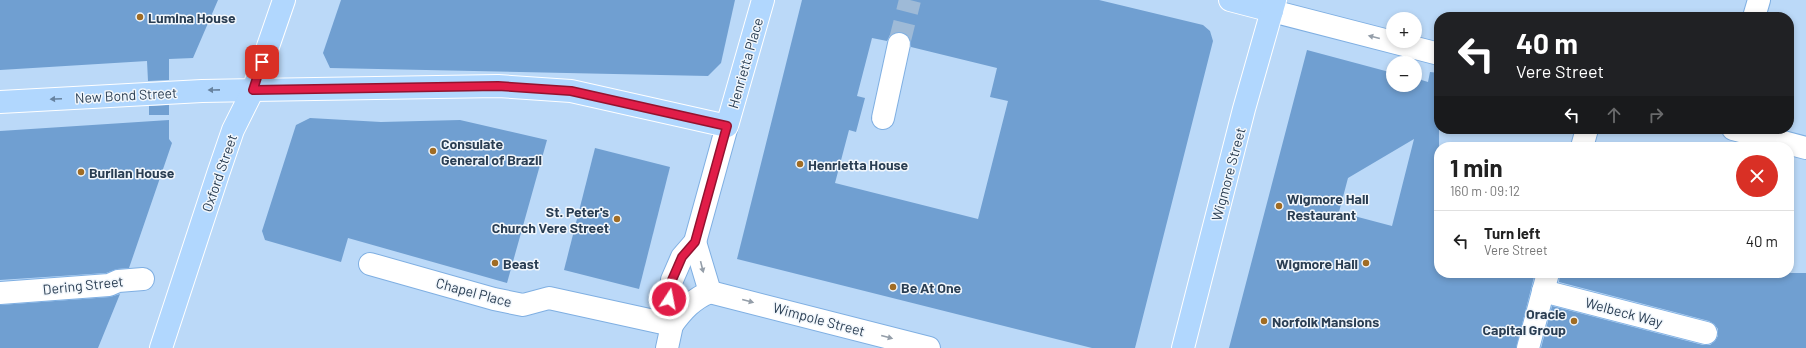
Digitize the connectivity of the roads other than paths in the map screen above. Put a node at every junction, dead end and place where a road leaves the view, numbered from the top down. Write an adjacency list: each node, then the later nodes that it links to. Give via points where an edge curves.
1 (284, 0): 9 (main road, Oxford Street)
2 (763, 0): 12 (main road, Henrietta Place)
3 (1230, 0): 5 (main road)
4 (1759, 0): 6 (street)
5 (1274, 6): 8 (street, one-way to 5); 28 (main road, Wigmore Street, via 1244,109)
6 (1755, 12)
7 (899, 44): 11 (street)
8 (1434, 53)
9 (253, 90): 10 (main road, New Bond Street, one-way to 10); 12 (main road, New Bond Street, via 498,86 571,91); 25 (main road, Oxford Street, via 225,152)
10 (0, 102)
11 (883, 118)
12 (727, 126): 17 (street, Henrietta Place)
13 (1752, 134): 14 (street)
14 (1783, 142)
15 (1794, 145): 16 (street)
16 (1806, 148)
17 (695, 242): 21 (street, one-way to 21); 23 (street, Henrietta Place, via 682,257 672,280 669,299)
18 (370, 264): 23 (street, Chapel Place, via 523,305 549,298)
19 (143, 279): 22 (street, Dering Street, via 118,281 109,285)
20 (1545, 282): 24 (street, Welbeck Way); 29 (street, Welbeck Way)
21 (710, 292): 23 (street, Henrietta Place, via 697,297); 27 (street, Wimpole Street, one-way to 27)
22 (0, 293)
23 (672, 325): 26 (street, Henrietta Place)
24 (1706, 333)
25 (161, 348)
26 (667, 348)
27 (929, 348)
28 (1183, 348)
29 (1528, 348)

